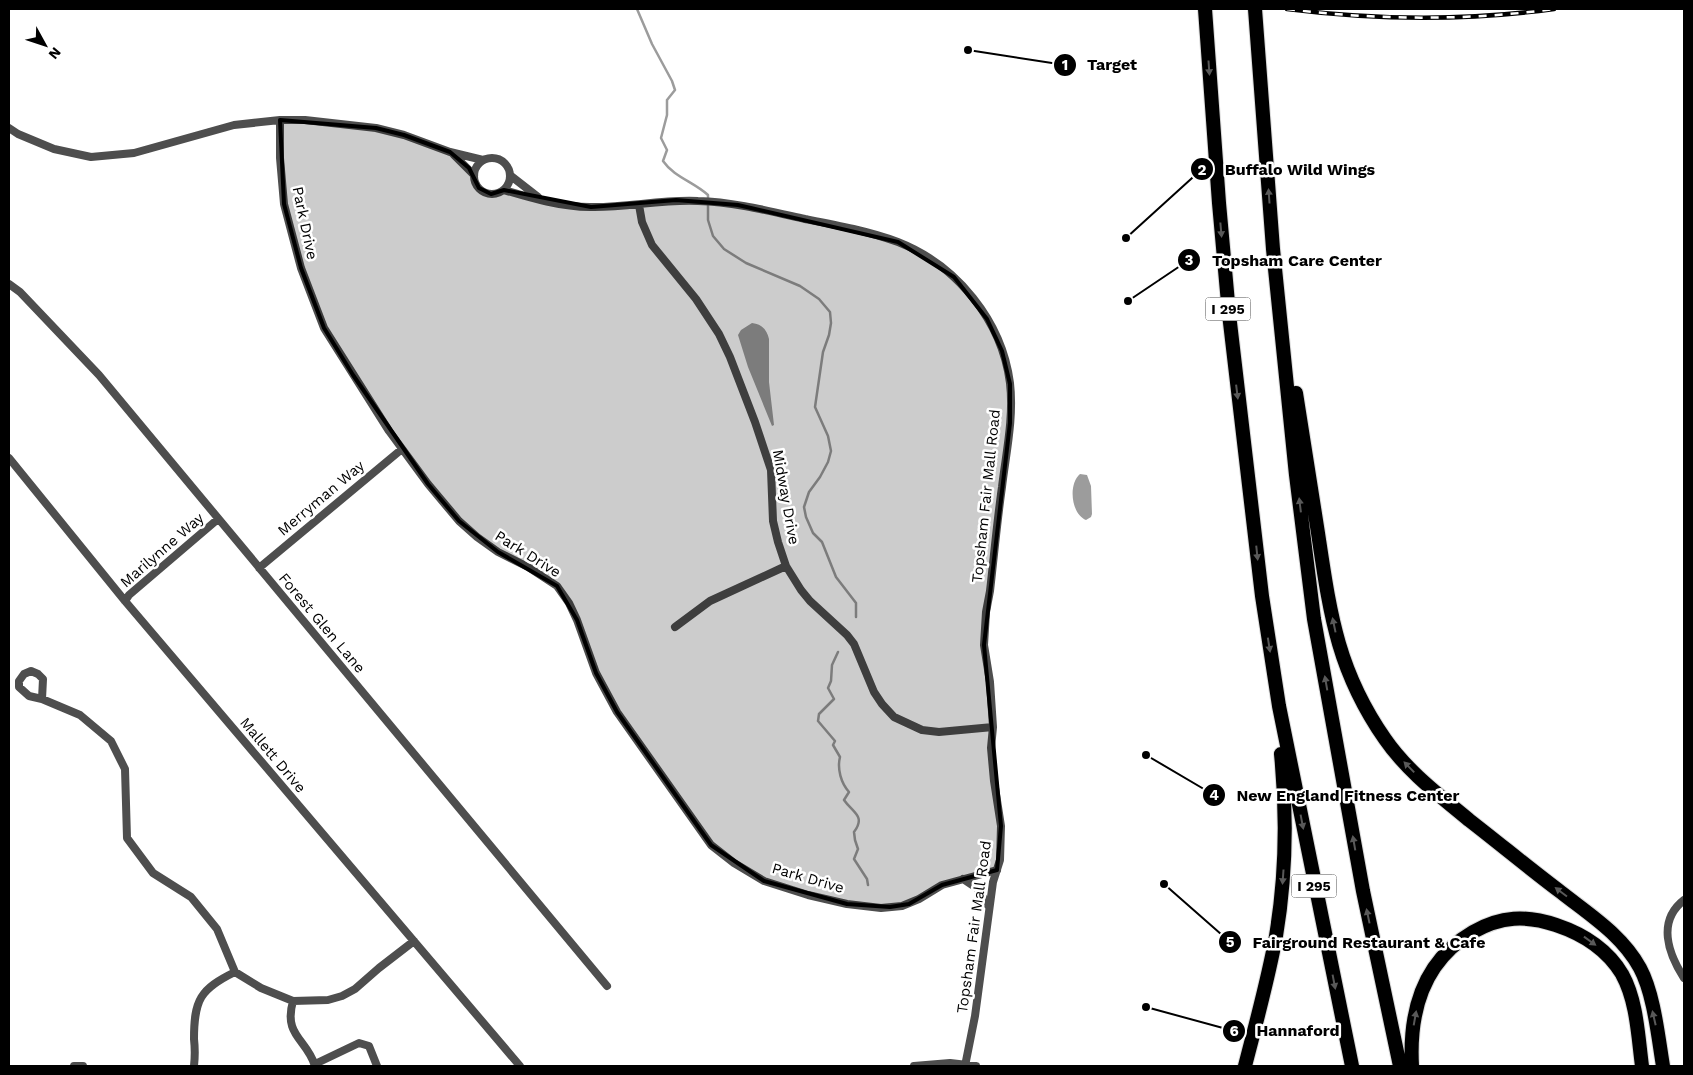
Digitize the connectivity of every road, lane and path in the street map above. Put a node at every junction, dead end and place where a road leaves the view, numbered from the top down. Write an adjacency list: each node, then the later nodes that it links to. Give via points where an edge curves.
1 (1256, 9): 13 (highway, one-way to 1)
2 (1206, 14): 22 (highway, I 295, one-way to 22, via 1235,379)
3 (280, 120): 4 (street, via 234,125 134,152 91,156 54,149); 5 (street, via 376,128); 14 (street, Park Drive, via 284,204 301,268 324,328)
4 (9, 128)
5 (450, 152): 6 (street); 7 (street)
6 (483, 160): 7 (street); 8 (street, via 502,160 508,166)
7 (474, 175): 9 (street, via 479,188 486,193)
8 (510, 176): 9 (street); 10 (street, Topsham Fair Mall Road)
9 (504, 190): 10 (street, Topsham Fair Mall Road)
10 (542, 200): 11 (street, Topsham Fair Mall Road, via 590,207)
11 (639, 205): 17 (street, Midway Drive, via 652,245 720,334 730,357 771,470 773,521); 23 (street, Topsham Fair Mall Road, via 676,200 738,205 898,242 954,278 991,324 1002,350 1010,384 1010,423 984,645)
12 (9, 284): 16 (street, Forest Glen Lane, via 99,374)
13 (1282, 338): 44 (highway, one-way to 13, via 1363,891 1314,619); 47 (highway, one-way to 13, via 1646,983 1626,948 1602,924 1415,774 1386,742 1359,697 1342,656 1332,618 1290,347)
14 (402, 449): 18 (street, Merryman Way); 25 (street, Park Drive, via 434,492 471,532 498,552 557,586 577,620 596,673 616,712 711,845 734,863 764,881 808,896 881,908 902,906 942,885)
15 (9, 458): 19 (street, Mallett Drive)
16 (218, 520): 18 (street, Forest Glen Lane); 19 (street, Marilynne Way)
17 (786, 566): 20 (street, via 710,601); 23 (street, Midway Drive, via 810,601 854,644 874,692 894,717 922,730 939,732)
18 (259, 568): 31 (street, Forest Glen Lane)
19 (125, 601): 28 (street, Mallett Drive)
20 (675, 627)
21 (42, 699): 29 (street, via 80,714 111,740 125,769 127,838 153,873 191,897 217,929)
22 (1279, 706): 42 (highway, one-way to 42, via 1285,812 1282,882 1271,958); 43 (highway, I 295, one-way to 43)
23 (993, 727): 24 (street, Topsham Fair Mall Road, via 991,748 1001,826)
24 (997, 870): 25 (street, Park Drive); 27 (street, Topsham Fair Mall Road)
25 (962, 879): 27 (street, via 978,889)
26 (1684, 900): 30 (street, via 1668,922 1669,943)
27 (989, 907): 40 (street, Topsham Fair Mall Road)
28 (414, 940): 32 (street, via 342,996 312,1002); 38 (street, Mallett Drive)
29 (235, 972): 32 (street, via 261,988); 36 (street, via 216,981 200,998 194,1022)
30 (1684, 978)
31 (608, 986)
32 (294, 1001): 33 (street, via 290,1013 293,1031)
33 (315, 1065): 37 (street, via 359,1043 370,1046)
34 (74, 1066): 35 (street)
35 (83, 1066)
36 (194, 1066)
37 (377, 1066)
38 (520, 1066)
39 (914, 1066): 40 (street, via 950,1063)
40 (965, 1066): 41 (street)
41 (976, 1066)
42 (1246, 1066)
43 (1352, 1066)
44 (1400, 1066)
45 (1412, 1066): 46 (highway, one-way to 46, via 1418,1003 1439,960 1458,941 1484,926 1514,918 1542,920 1569,929 1585,937 1612,960 1631,995)
46 (1642, 1066)
47 (1663, 1066)

